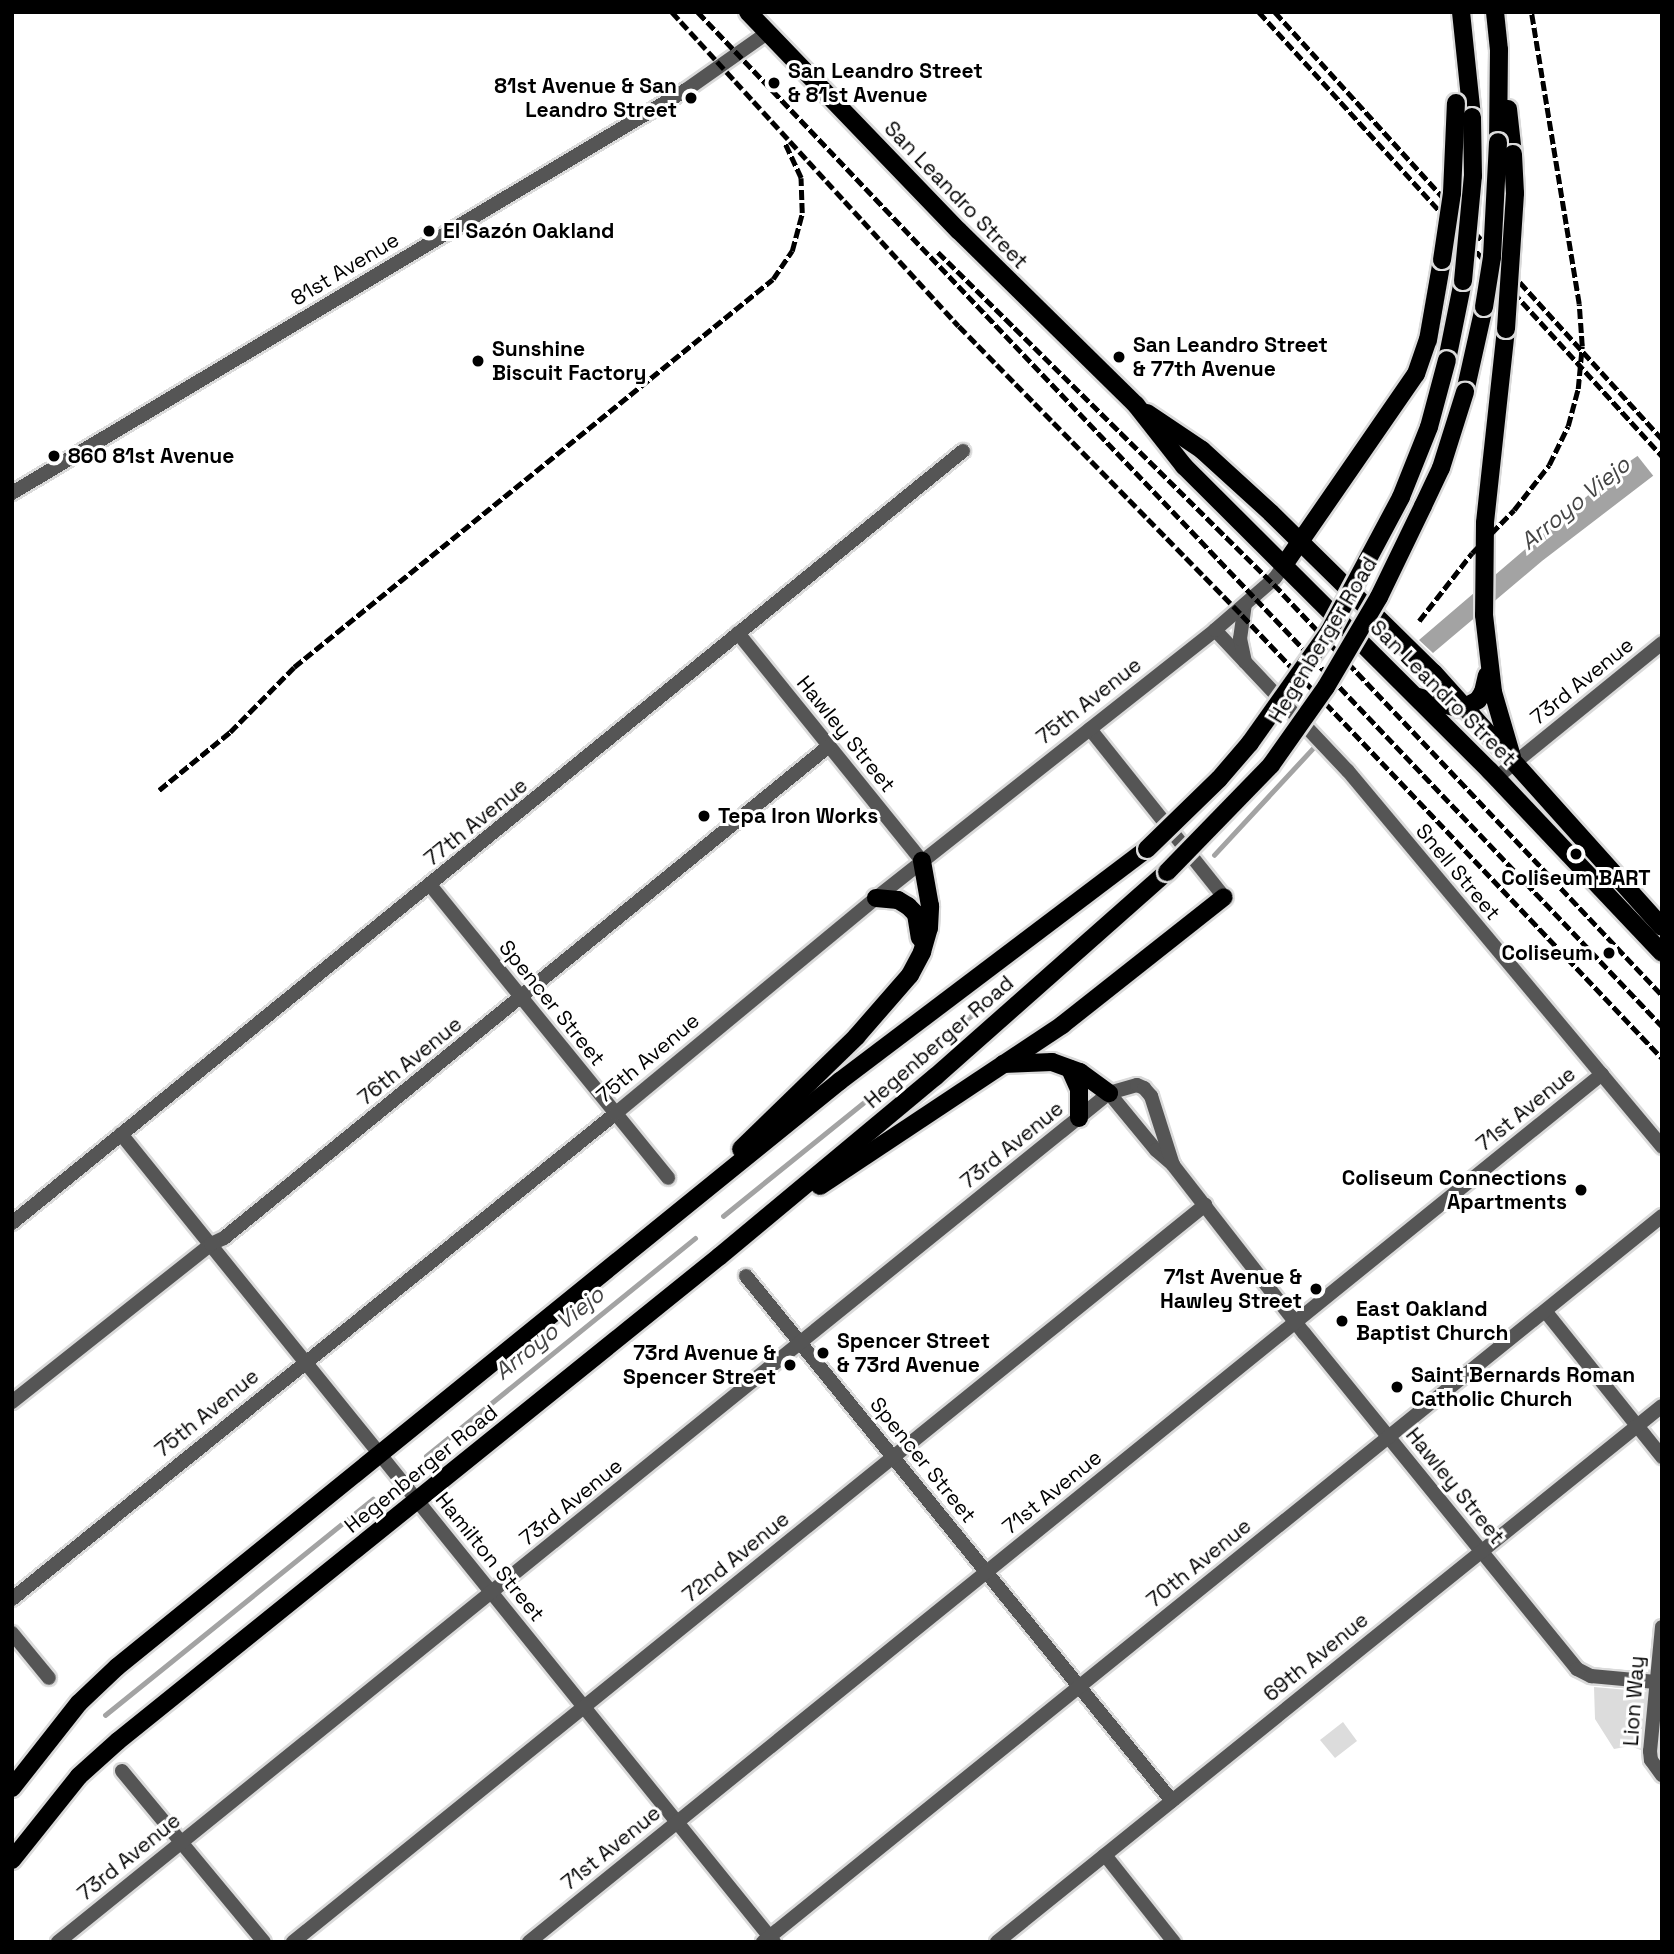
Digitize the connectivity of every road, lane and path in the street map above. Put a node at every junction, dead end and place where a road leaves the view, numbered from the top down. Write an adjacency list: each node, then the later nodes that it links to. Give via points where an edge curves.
1 (748, 12): 4 (main road, San Leandro Street)
2 (1495, 12): 5 (main road, Hegenberger Road)
3 (1461, 15): 9 (main road, 75th Avenue, bridge, via 1452,192 1428,340 1416,373); 41 (main road, Hegenberger Road, bridge, via 1473,176 1463,281 1447,360 1429,427 1401,498 1329,632 1250,743 1147,849 840,1081)
4 (767, 33): 6 (main road, San Leandro Street, via 968,241); 8 (street, 81st Avenue, via 686,90)
5 (1500, 50): 15 (main road, bridge, via 1515,193 1485,523); 46 (main road, Hegenberger Road, bridge, via 1492,257 1465,392 1441,468 1379,597 1326,687 1271,765 1167,872 936,1077)
6 (1136, 405): 9 (main road, San Leandro Street, via 1202,450); 10 (main road, San Leandro Street, via 1184,466)
7 (963, 451): 13 (street, 77th Avenue)
8 (12, 493)
9 (1300, 540): 10 (main road, 75th Avenue); 18 (main road, San Leandro Street)
10 (1284, 565): 11 (street, 75th Avenue); 17 (main road, San Leandro Street)
11 (1245, 604): 12 (street, 75th Avenue); 16 (street, via 1240,639)
12 (1214, 630): 16 (street, Snell Street); 19 (street, 75th Avenue)
13 (738, 633): 20 (street, Hawley Street); 24 (street, 77th Avenue)
14 (1662, 643): 21 (street, 73rd Avenue)
15 (1488, 657): 18 (main road, via 1483,692); 21 (main road, via 1496,705)
16 (1245, 663): 33 (street, Snell Street, via 1348,771)
17 (1413, 695): 18 (main road); 22 (main road, San Leandro Street)
18 (1465, 707): 21 (main road, San Leandro Street)
19 (1090, 729): 23 (street, 75th Avenue); 25 (street)
20 (829, 746): 23 (street, Hawley Street); 30 (street, 76th Avenue)
21 (1514, 763): 22 (street, 73rd Avenue); 27 (main road, San Leandro Street)
22 (1496, 778): 29 (main road, San Leandro Street)
23 (922, 861): 26 (street, 75th Avenue); 28 (main road, via 930,906)
24 (431, 886): 30 (street, Spencer Street); 37 (street, 77th Avenue)
25 (1224, 897): 31 (main road, via 1062,1025)
26 (876, 898): 28 (main road, via 898,900 916,914); 35 (street, 75th Avenue)
27 (1662, 927)
28 (922, 952): 41 (main road, via 885,1007)
29 (1662, 953)
30 (522, 998): 35 (street, Spencer Street); 45 (street, 76th Avenue, via 221,1241)
31 (1000, 1064): 32 (main road, via 1052,1062); 46 (main road)
32 (1070, 1069): 34 (main road); 36 (main road, via 1079,1089)
33 (1602, 1074): 38 (street, Snell Street); 49 (street, 71st Avenue)
34 (1109, 1093): 36 (street, 73rd Avenue); 39 (street, Hawley Street); 39 (street, Hawley Street, via 1137,1085 1144,1088 1151,1096)
35 (615, 1114): 40 (street, Spencer Street); 51 (street, 75th Avenue)
36 (1079, 1118): 50 (street, 73rd Avenue)
37 (121, 1134): 44 (street, 77th Avenue); 45 (street, Hamilton Street)
38 (1662, 1147)
39 (1173, 1165): 42 (street, Hawley Street)
40 (668, 1178)
41 (688, 1205): 56 (main road, Hegenberger Road)
42 (1205, 1205): 49 (street, Hawley Street); 57 (street, 72nd Avenue)
43 (1662, 1216): 48 (street, 70th Avenue)
44 (12, 1223)
45 (211, 1244): 51 (street, Hamilton Street); 52 (street, 76th Avenue)
46 (725, 1251): 59 (main road, Hegenberger Road)
47 (747, 1276): 50 (street, Spencer Street)
48 (1546, 1312): 54 (street); 55 (street, 70th Avenue)
49 (1296, 1321): 55 (street, Hawley Street); 61 (street, 71st Avenue)
50 (801, 1342): 57 (street, Spencer Street); 62 (street, 73rd Avenue)
51 (307, 1362): 56 (street, Hamilton Street); 63 (street, 75th Avenue)
52 (12, 1402)
53 (1662, 1406): 54 (street, 69th Avenue)
54 (1636, 1426): 58 (street); 60 (street, 69th Avenue)
55 (1388, 1437): 60 (street, Hawley Street); 68 (street, 70th Avenue)
56 (380, 1454): 59 (street, Hamilton Street); 72 (main road, Hegenberger Road, via 117,1667 79,1703)
57 (893, 1457): 61 (street, Spencer Street); 69 (street, 72nd Avenue)
58 (1662, 1457)
59 (418, 1501): 62 (street, Hamilton Street); 77 (main road, Hegenberger Road, via 118,1741 79,1776)
60 (1482, 1552): 67 (street, Hawley Street, via 1577,1669 1591,1676); 73 (street, 69th Avenue)
61 (987, 1572): 68 (street, Spencer Street); 74 (street, 71st Avenue)
62 (492, 1593): 69 (street, Hamilton Street); 75 (street, 73rd Avenue)
63 (12, 1599)
64 (1662, 1627): 67 (street, Lion Way)
65 (12, 1633): 66 (street)
66 (49, 1678)
67 (1656, 1682): 71 (street, Lion Way, via 1650,1751)
68 (1080, 1687): 73 (street, Spencer Street); 78 (street, 70th Avenue)
69 (585, 1707): 74 (street, Hamilton Street); 82 (street, 72nd Avenue)
70 (122, 1771): 75 (street)
71 (1662, 1775)
72 (12, 1788)
73 (1172, 1801): 76 (street, 69th Avenue)
74 (677, 1822): 78 (street, Hamilton Street); 83 (street, 71st Avenue)
75 (182, 1841): 80 (street, 73rd Avenue); 81 (street)
76 (1105, 1856): 79 (street, 69th Avenue); 84 (street)
77 (12, 1860)
78 (769, 1940)
79 (1003, 1940)
80 (58, 1942)
81 (264, 1942)
82 (293, 1942)
83 (529, 1942)
84 (1174, 1942)

